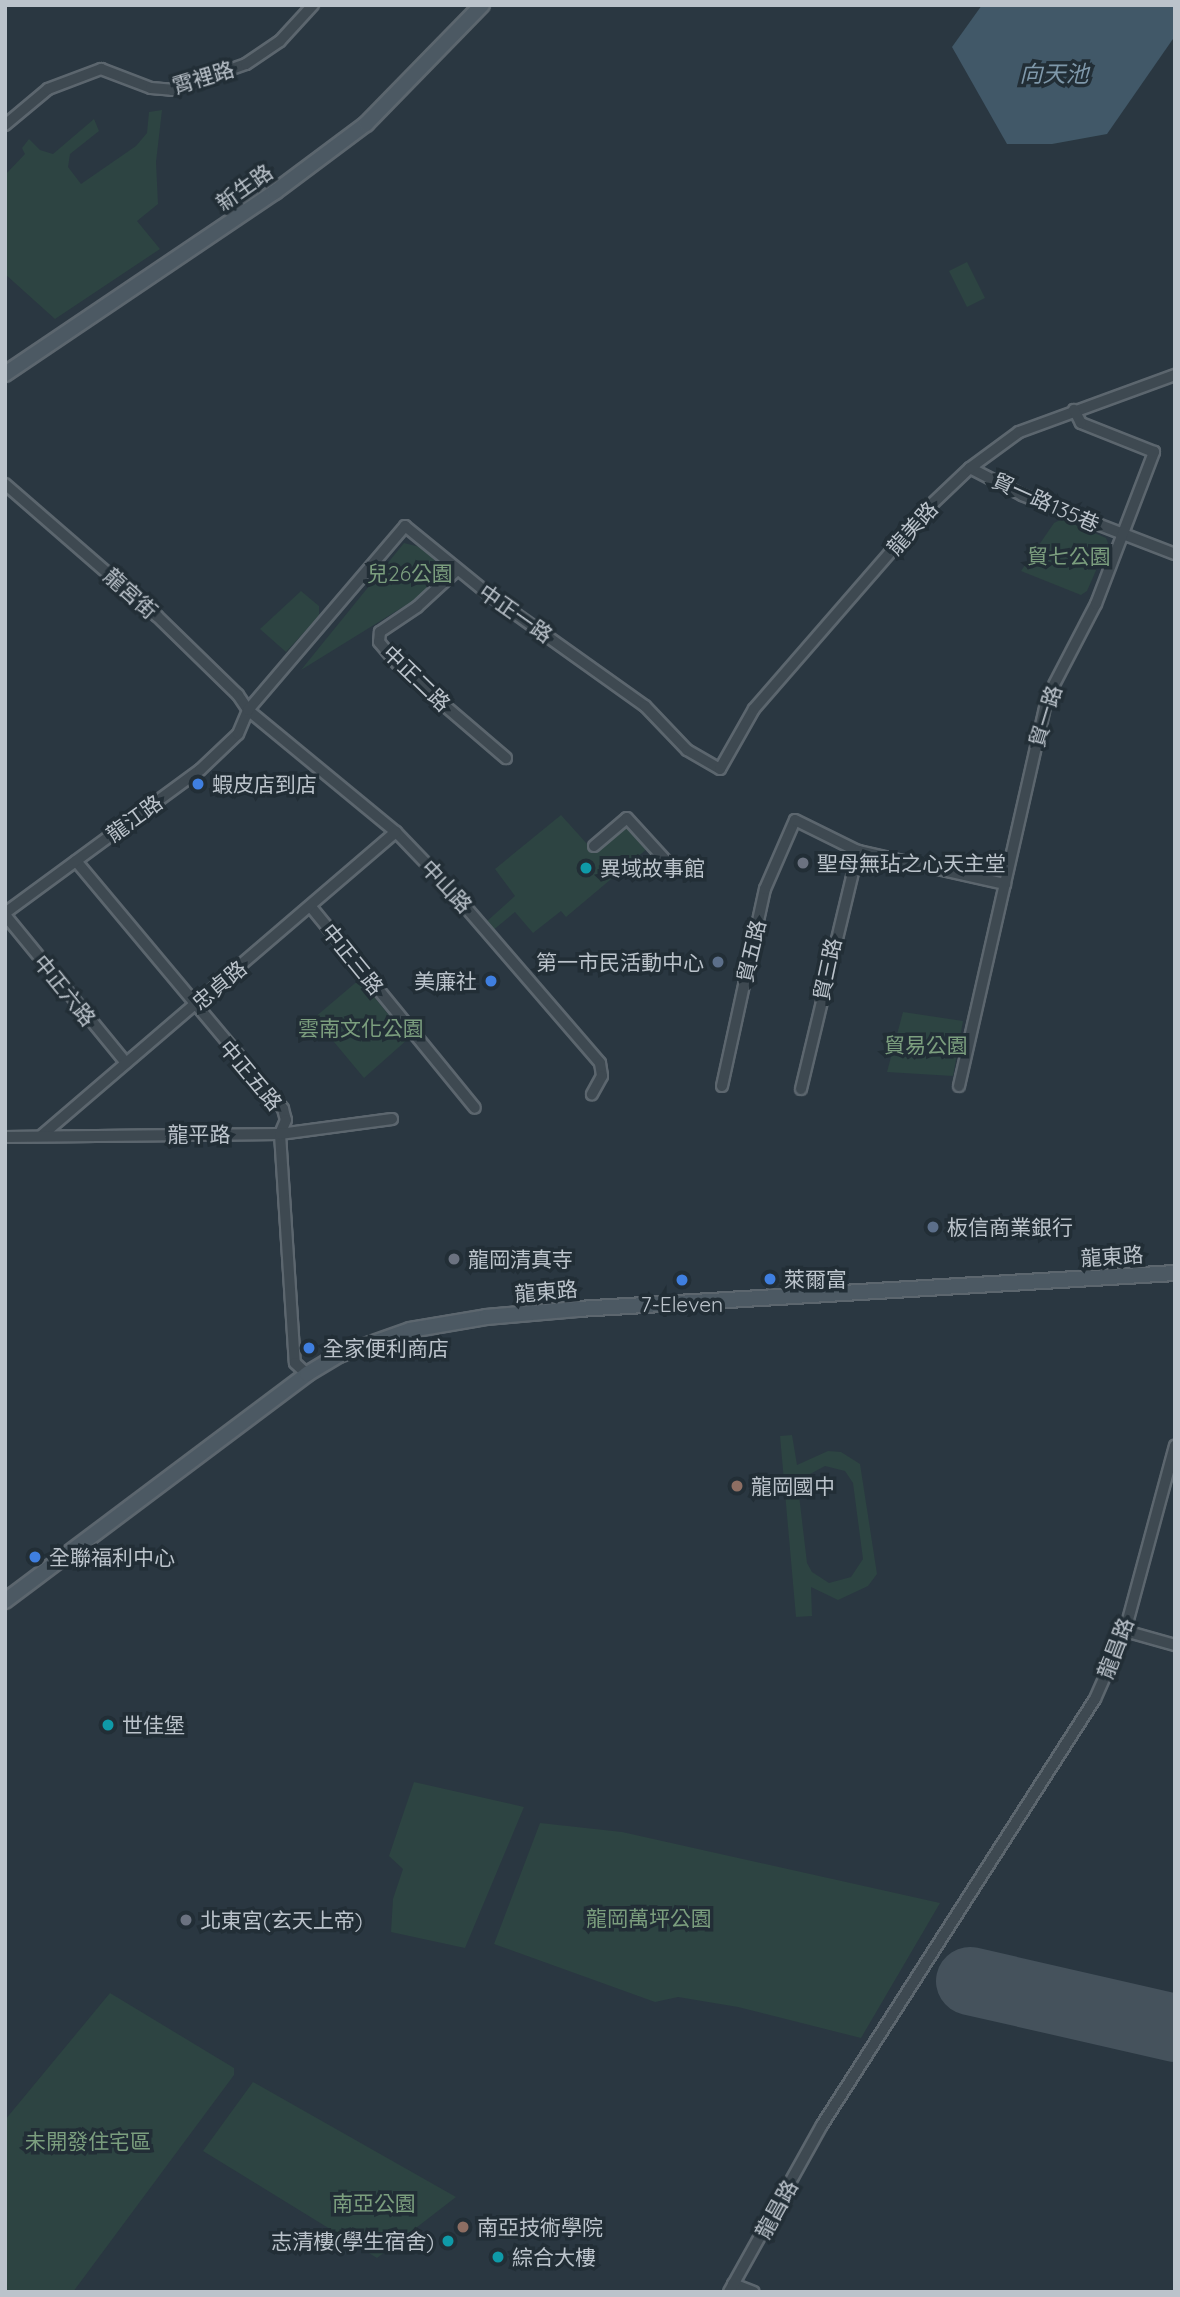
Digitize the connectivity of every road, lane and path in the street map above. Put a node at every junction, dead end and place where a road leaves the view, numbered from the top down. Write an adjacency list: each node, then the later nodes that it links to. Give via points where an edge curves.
1 (313, 5): 3 (street, 霄裡路, via 280,41 246,64 172,90 151,88 102,69 48,89)
2 (482, 5): 4 (street, 新生路, via 366,124 264,199)
3 (5, 125)
4 (5, 374)
5 (1175, 375): 6 (street, 龍美路)
6 (1074, 410): 7 (street, 龍美路, via 1019,432); 9 (street, 貿一路, via 1081,423 1154,452)
7 (970, 468): 9 (street, 貿一路135巷); 14 (street, 龍美路, via 932,505 754,709)
8 (5, 484): 12 (street, 龍宮街, via 157,615)
9 (1122, 535): 10 (street, 貿一路135巷); 20 (street, 貿一路, via 1096,604 1047,698)
10 (1175, 554)
11 (457, 570): 12 (street, 中正一路, via 414,530 400,529); 13 (street, 中正二路, via 380,632 379,642 402,669); 14 (street, 中正一路, via 604,674 645,706 687,750)
12 (248, 710): 15 (street, 中山路); 18 (street, 龍江路, via 238,734 200,770)
13 (506, 758)
14 (720, 769)
15 (396, 832): 21 (street, 忠貞路); 28 (street, 中山路, via 600,1063 601,1076)
16 (594, 846): 19 (street, via 627,818)
17 (858, 851): 20 (street); 25 (street, 貿五路, via 795,820 765,889); 27 (street, 貿三路)
18 (76, 861): 22 (street, 龍江路); 23 (street, 中正五路)
19 (670, 864)
20 (1005, 884): 26 (street, 貿一路)
21 (311, 907): 23 (street, 忠貞路); 29 (street, 中正三路)
22 (5, 914): 24 (street, 中正六路)
23 (194, 1006): 24 (street, 忠貞路); 31 (street, 中正五路, via 283,1109 286,1120)
24 (126, 1063): 32 (street, 忠貞路)
25 (722, 1086)
26 (959, 1086)
27 (801, 1089)
28 (592, 1094)
29 (475, 1108)
30 (392, 1119): 31 (street, 龍平路)
31 (279, 1134): 32 (street, 龍平路); 35 (street, 中正五路, via 295,1363)
32 (41, 1136): 33 (street, 龍平路)
33 (5, 1137)
34 (1175, 1273): 35 (street, 龍東路, via 486,1317 410,1330 339,1355)
35 (307, 1374): 37 (street, 龍東路)
36 (1175, 1446): 38 (street, 龍昌路)
37 (5, 1601)
38 (1125, 1631): 39 (street); 40 (street, 龍昌路, via 1095,1699 822,2124)
39 (1175, 1645)
40 (731, 2288): 41 (street)
41 (754, 2292)

